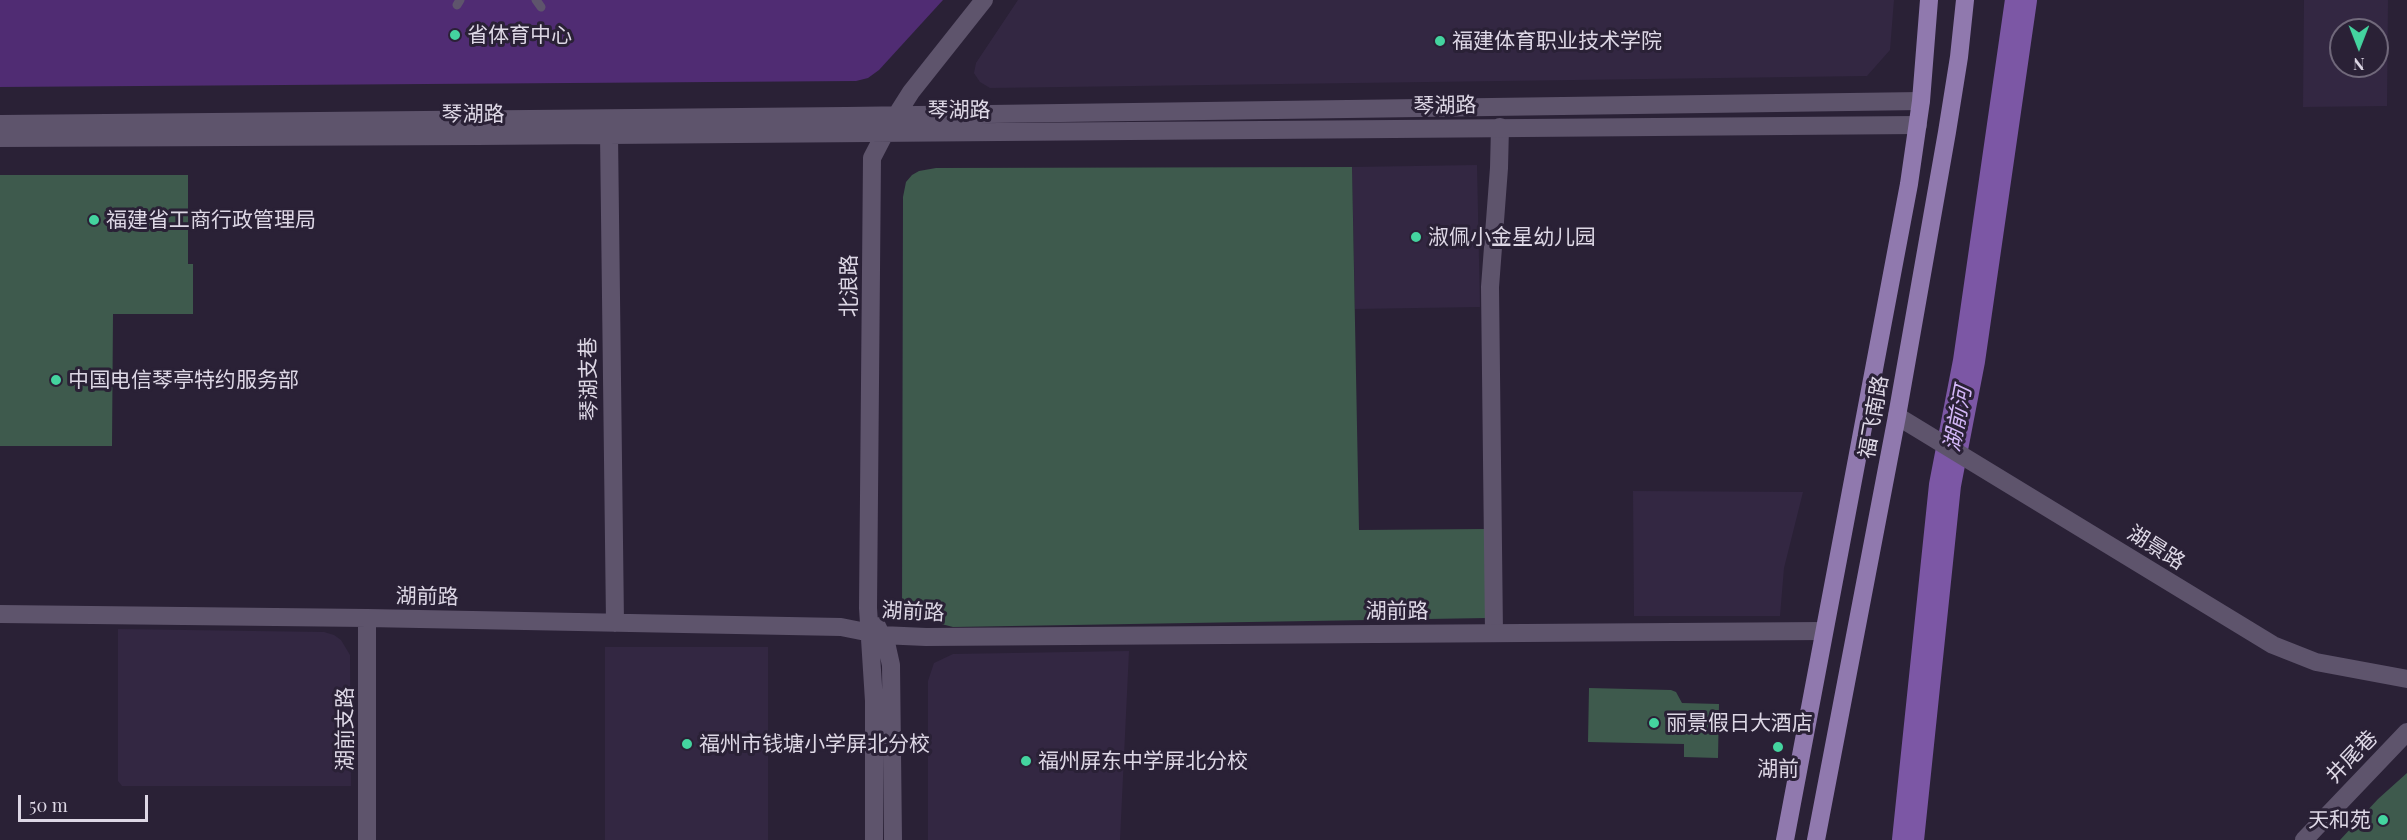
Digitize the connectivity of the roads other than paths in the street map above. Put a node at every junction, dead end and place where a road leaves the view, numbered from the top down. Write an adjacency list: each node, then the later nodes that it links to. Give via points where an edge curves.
1 (984, 0): 5 (street, 北浪路)
2 (1929, 0): 4 (main road, 福飞南路)
3 (1965, 0): 12 (main road, 福飞南路)
4 (1921, 101): 5 (street); 7 (main road, 福飞南路)
5 (896, 116): 6 (street); 9 (street, 北浪路)
6 (0, 123)
7 (1918, 125): 8 (street, 琴湖路); 16 (main road, 福飞南路)
8 (1500, 127): 9 (street, 琴湖路); 17 (street, via 1490,287)
9 (885, 133): 10 (street, 琴湖路); 18 (street, 北浪路, via 872,158 868,608)
10 (609, 134): 11 (street, 琴湖路); 15 (street, 琴湖支巷)
11 (0, 138)
12 (1898, 416): 19 (street, 湖景路, via 2273,645 2316,662); 25 (main road, 福飞南路)
13 (0, 614): 14 (street, 湖前路)
14 (367, 618): 15 (street, 湖前路); 21 (street, 湖前支路)
15 (615, 623): 18 (street, 湖前路, via 841,627)
16 (1824, 632): 17 (street, 湖前路); 24 (main road, 福飞南路)
17 (1494, 633): 18 (street, 湖前路, via 926,637)
18 (876, 634): 22 (street, 北浪路); 23 (street, 北浪路, via 891,664)
19 (2407, 679)
20 (2407, 732): 26 (street, 井尾巷)
21 (367, 840)
22 (874, 840)
23 (893, 840)
24 (1785, 840)
25 (1816, 840)
26 (2304, 840)

